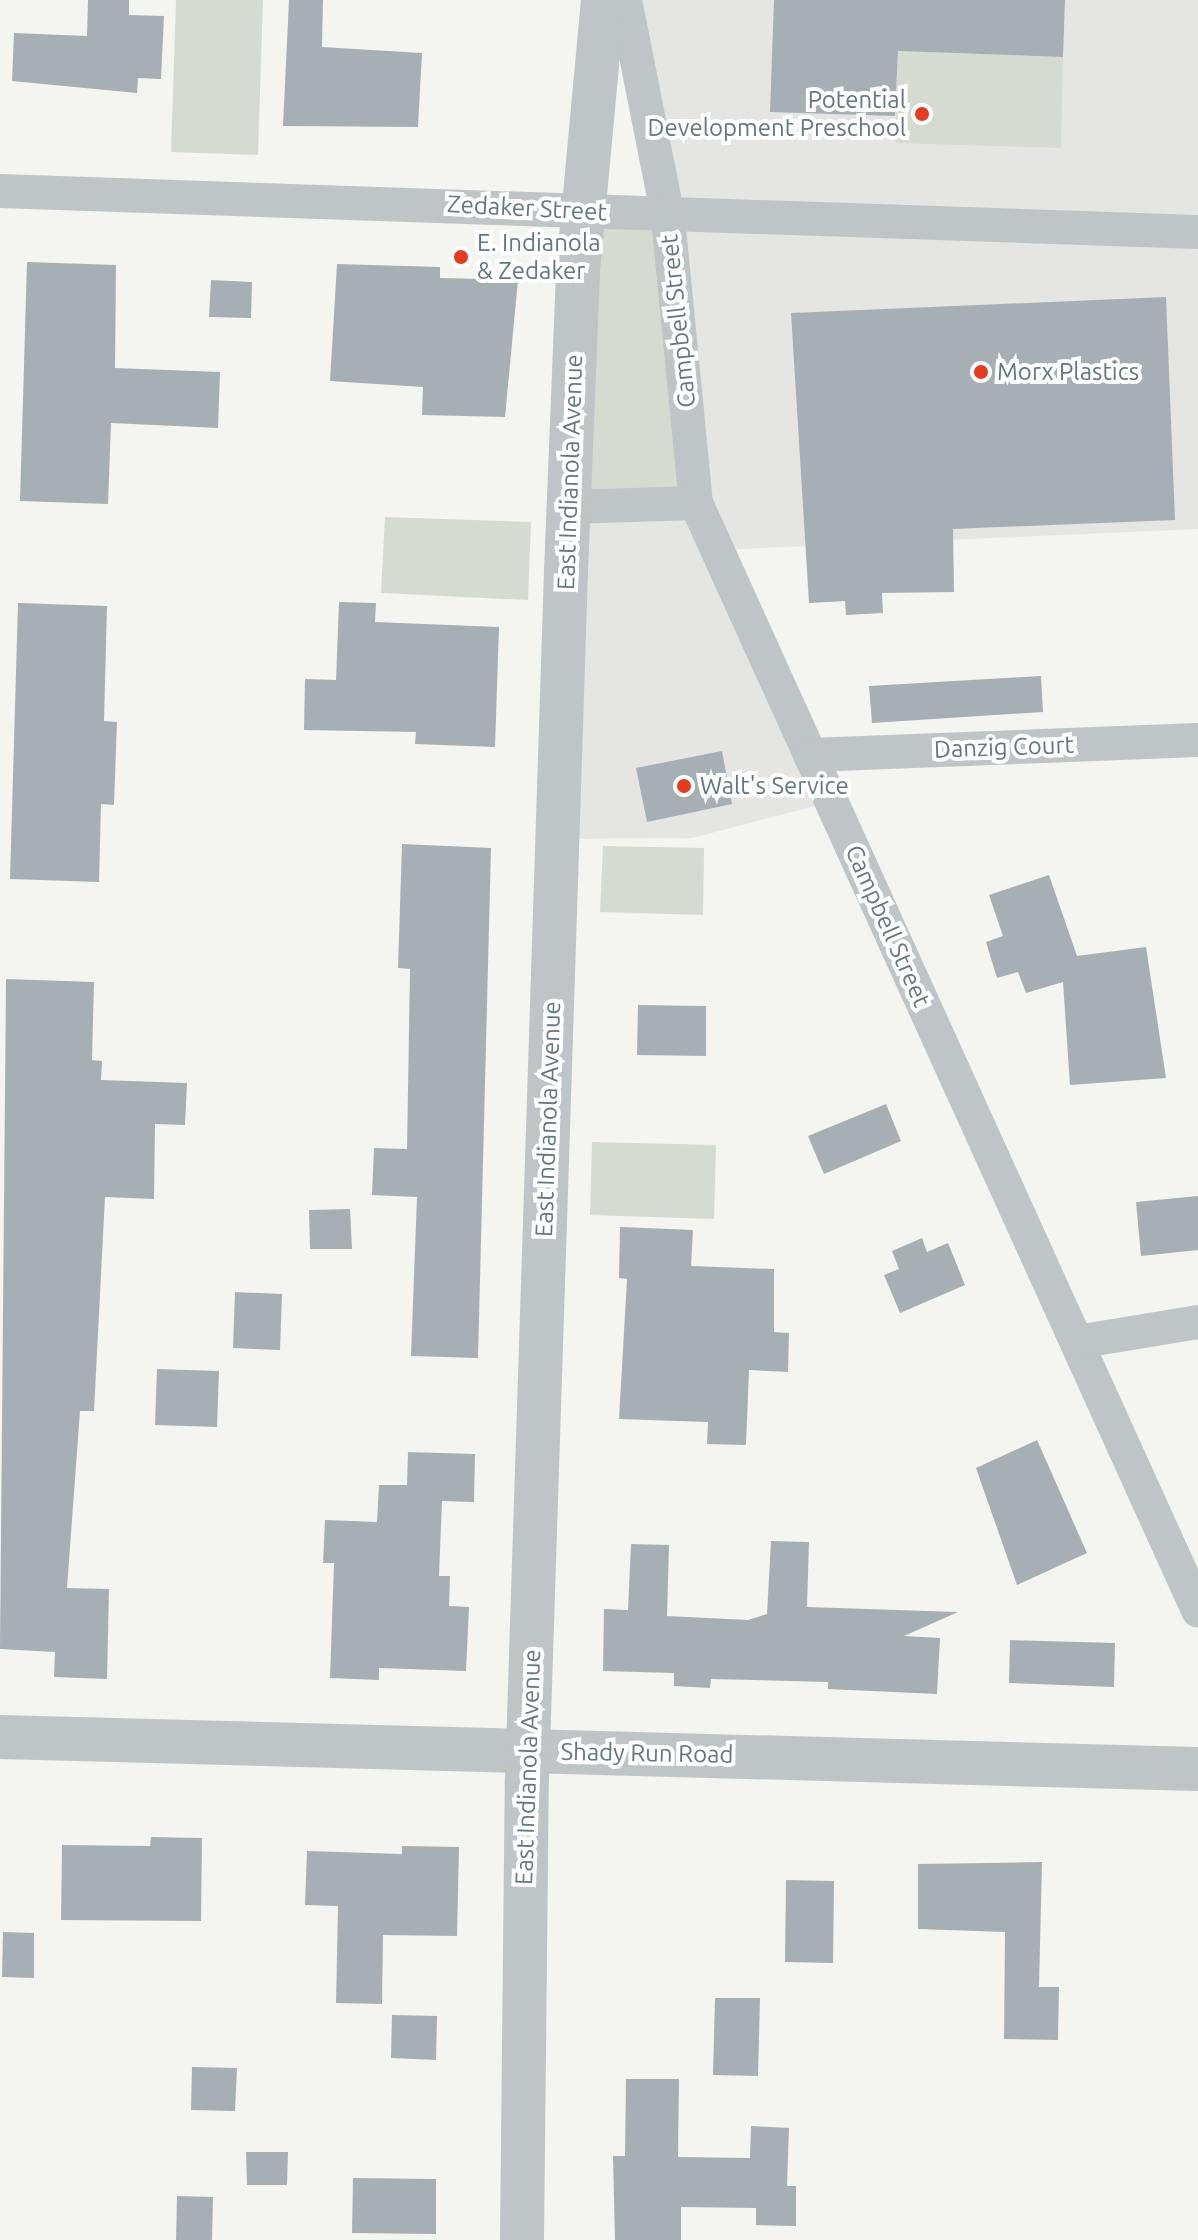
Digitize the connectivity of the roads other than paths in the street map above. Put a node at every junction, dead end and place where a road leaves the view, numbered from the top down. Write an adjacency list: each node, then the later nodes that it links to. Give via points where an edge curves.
1 (603, 0): 4 (street, East Indianola Avenue)
2 (625, 0): 5 (street, Campbell Street)
3 (0, 191): 4 (street, Zedaker Street)
4 (583, 209): 5 (street, Zedaker Street); 8 (street, East Indianola Avenue)
5 (668, 218): 6 (street, Zedaker Street); 7 (street, Campbell Street)
6 (1198, 232)
7 (696, 503): 8 (street); 10 (street, Campbell Street)
8 (569, 507): 15 (street, East Indianola Avenue)
9 (1198, 740): 10 (street, Danzig Court)
10 (810, 755): 12 (street, Campbell Street)
11 (1198, 1322): 12 (street)
12 (1077, 1342): 13 (street, Campbell Street)
13 (1198, 1610)
14 (0, 1737): 15 (street, Shady Run Road)
15 (528, 1750): 16 (street, Shady Run Road); 17 (street, East Indianola Avenue)
16 (1198, 1769)
17 (522, 2240)

